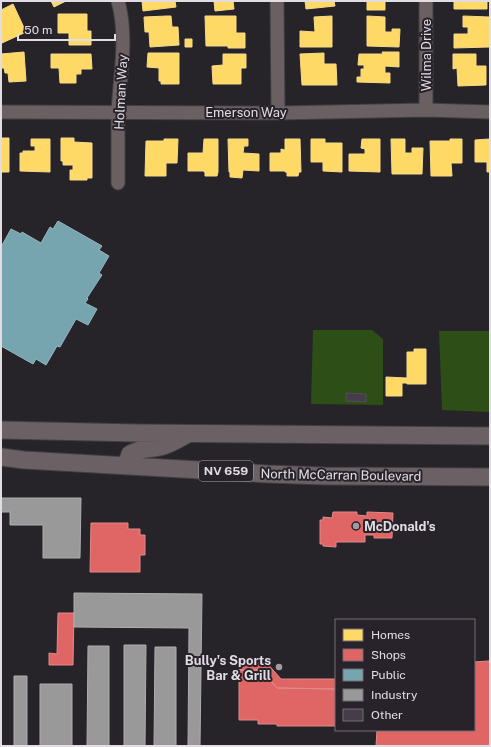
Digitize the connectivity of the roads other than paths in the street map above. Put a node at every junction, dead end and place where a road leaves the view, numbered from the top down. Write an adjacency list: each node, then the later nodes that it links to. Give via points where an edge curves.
1 (118, 1): 6 (street, Holman Way, via 124,37)
2 (278, 1): 8 (street)
3 (426, 1): 4 (street, Wilma Drive)
4 (426, 110): 7 (street, Emerson Way); 8 (street, Emerson Way)
5 (1, 112): 6 (street, Emerson Way)
6 (118, 112): 8 (street, Emerson Way); 9 (street, Holman Way)
7 (490, 112)
8 (278, 113)
9 (118, 183)
10 (1, 430): 11 (main road)
11 (189, 433): 12 (main road); 14 (main road, via 160,447 138,449 130,454)
12 (490, 436)
13 (1, 457): 14 (main road, North McCarran Boulevard / NV 659)
14 (126, 466): 15 (main road, North McCarran Boulevard / NV 659, via 318,476)
15 (490, 476)

